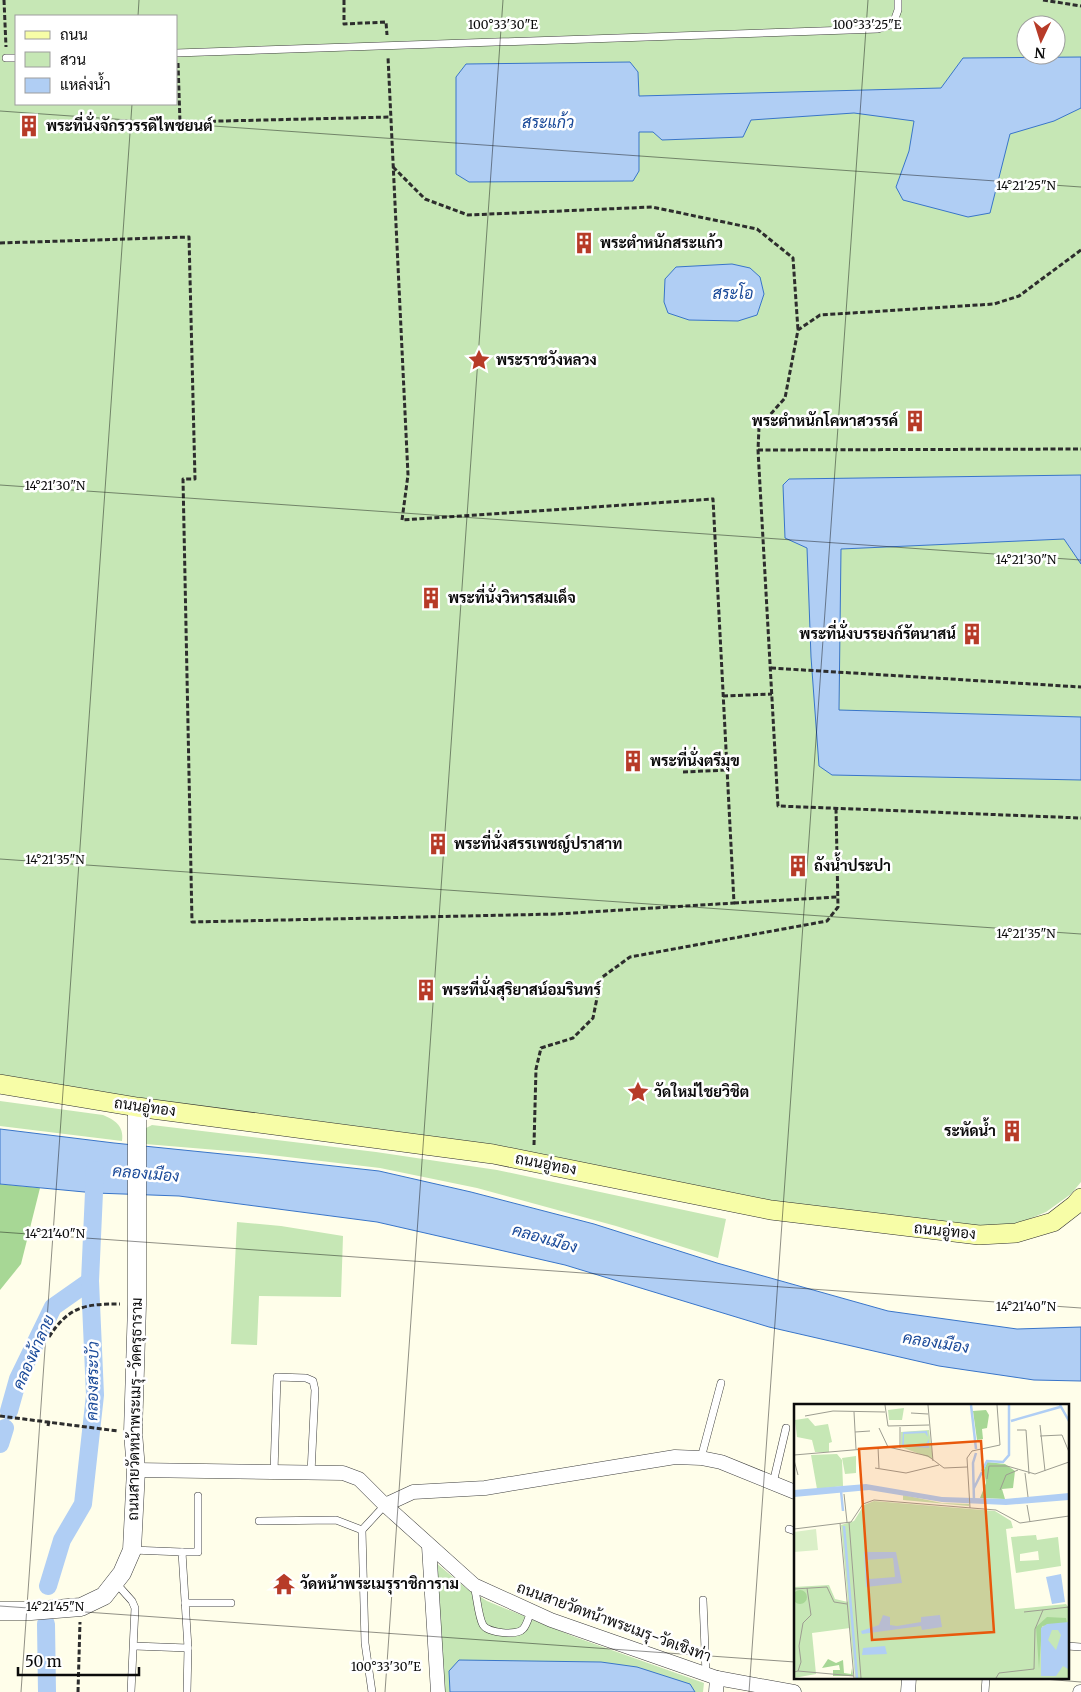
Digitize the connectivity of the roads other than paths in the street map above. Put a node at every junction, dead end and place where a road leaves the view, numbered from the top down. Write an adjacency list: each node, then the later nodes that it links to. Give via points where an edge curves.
1 (898, 0): 2 (lane, via 893,24 878,29)
2 (178, 53)
3 (6, 58): 4 (lane)
4 (15, 58)
5 (0, 1084): 6 (main road, ถนนอู่ทอง)
6 (137, 1107): 7 (main road, ถนนอู่ทอง, via 484,1152 771,1210 979,1235 1016,1233 1053,1222); 11 (street, ถนนสายวัดหน้าพระเมรุ-วัดครุธาราม, via 133,1432)
7 (1081, 1198)
8 (721, 1383): 10 (lane)
9 (786, 1428): 14 (lane)
10 (701, 1458): 14 (street, via 721,1462); 17 (street, via 675,1457 485,1488 413,1492)
11 (136, 1470): 12 (street, ถนนสายวัดหน้าพระเมรุ-วัดเชิงท่า); 21 (street, ถนนสายวัดหน้าพระเมรุ-วัดครุธาราม)
12 (274, 1472): 13 (street, ถนนสายวัดหน้าพระเมรุ-วัดเชิงท่า); 13 (lane, via 277,1377 313,1381)
13 (311, 1473): 17 (street, ถนนสายวัดหน้าพระเมรุ-วัดเชิงท่า, via 342,1473 359,1479)
14 (772, 1484): 15 (street)
15 (794, 1492)
16 (198, 1496): 22 (lane, via 198,1552)
17 (385, 1505): 19 (lane); 20 (street, ถนนสายวัดหน้าพระเมรุ-วัดเชิงท่า)
18 (259, 1521): 19 (lane, via 336,1520)
19 (362, 1530): 37 (lane, via 365,1643)
20 (429, 1546): 24 (street, ถนนสายวัดหน้าพระเมรุ-วัดเชิงท่า); 38 (street)
21 (132, 1550): 22 (lane); 23 (street, ถนนสายวัดหน้าพระเมรุ-วัดครุธาราม)
22 (182, 1552): 27 (lane)
23 (115, 1582): 28 (street, ถนนสายวัดหน้าพระเมรุ-วัดครุธาราม, via 104,1596 81,1607); 30 (lane, via 135,1608)
24 (474, 1585): 29 (street, ถนนสายวัดหน้าพระเมรุ-วัดเชิงท่า); 29 (lane, via 483,1626 489,1631 521,1631)
25 (703, 1600): 34 (lane)
26 (231, 1603): 27 (lane)
27 (185, 1604): 33 (lane)
28 (0, 1611)
29 (531, 1611): 34 (street, ถนนสายวัดหน้าพระเมรุ-วัดเชิงท่า)
30 (134, 1646): 33 (lane); 35 (lane)
31 (1068, 1646): 32 (lane)
32 (1081, 1647)
33 (188, 1648): 36 (lane)
34 (713, 1681): 39 (street, ถนนสายวัดหน้าพระเมรุ-วัดเชิงท่า)
35 (131, 1692)
36 (187, 1692)
37 (372, 1692)
38 (438, 1692)
39 (794, 1692)

